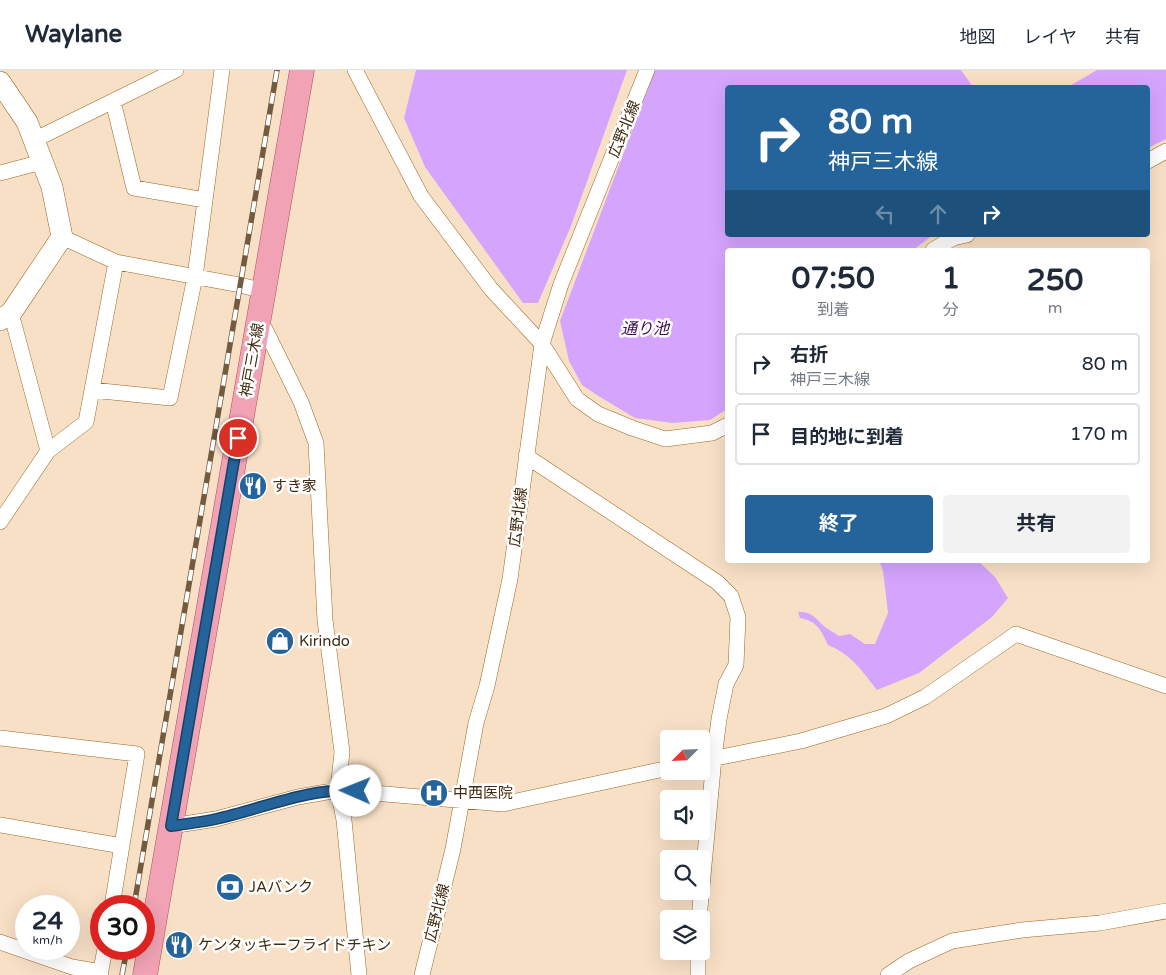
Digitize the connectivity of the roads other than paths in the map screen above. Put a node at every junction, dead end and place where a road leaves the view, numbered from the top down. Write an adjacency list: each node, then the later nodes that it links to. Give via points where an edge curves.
1 (176, 70): 7 (street)
2 (222, 70): 13 (street)
3 (302, 70): 19 (main road, 神戸三木線)
4 (356, 70): 22 (street, via 421,196 491,289)
5 (647, 70): 22 (street, 広野北線, via 561,284)
6 (0, 82): 8 (street, via 27,122)
7 (113, 101): 8 (street); 13 (street, via 134,188)
8 (34, 140): 11 (street)
9 (1166, 151): 10 (street)
10 (1150, 160)
11 (42, 162): 12 (street); 14 (street, via 52,188)
12 (0, 173)
13 (205, 200): 18 (street)
14 (62, 237): 17 (street); 20 (street)
15 (957, 237): 16 (street)
16 (936, 248)
17 (116, 262): 18 (street); 23 (street)
18 (195, 276): 19 (street); 23 (street, via 170,398)
19 (264, 291): 21 (main road, 神戸三木線)
20 (5, 316): 25 (street)
21 (257, 327): 34 (street, via 265,329 301,402 316,443 325,620 342,752); 37 (main road, 神戸三木線)
22 (542, 344): 24 (street, via 577,399 605,417 665,439 712,433); 26 (street, 広野北線)
23 (92, 390): 25 (street, via 86,422)
24 (725, 426)
25 (48, 451): 27 (street)
26 (526, 456): 30 (street, via 717,582 731,596 738,616 736,664 726,684); 35 (street, 広野北線, via 510,579)
27 (0, 522)
28 (1166, 686): 31 (street, via 1016,634 925,697 886,716 801,741)
29 (0, 738): 38 (street, via 137,754)
30 (710, 751)
31 (710, 759)
32 (660, 770): 35 (street, via 502,804)
33 (707, 780): 40 (street)
34 (338, 790): 35 (street); 37 (street, via 216,819); 47 (street, via 344,820)
35 (460, 801): 48 (street, 広野北線, via 453,849)
36 (0, 825): 38 (street)
37 (171, 826): 46 (main road, 神戸三木線)
38 (122, 846): 39 (street)
39 (114, 895)
40 (700, 910)
41 (1166, 911): 50 (street, via 1100,923 952,941 909,961)
42 (0, 942): 45 (street)
43 (103, 960): 45 (street)
44 (698, 960): 49 (street)
45 (100, 974)
46 (145, 975)
47 (359, 975)
48 (422, 975)
49 (698, 975)
50 (888, 975)

